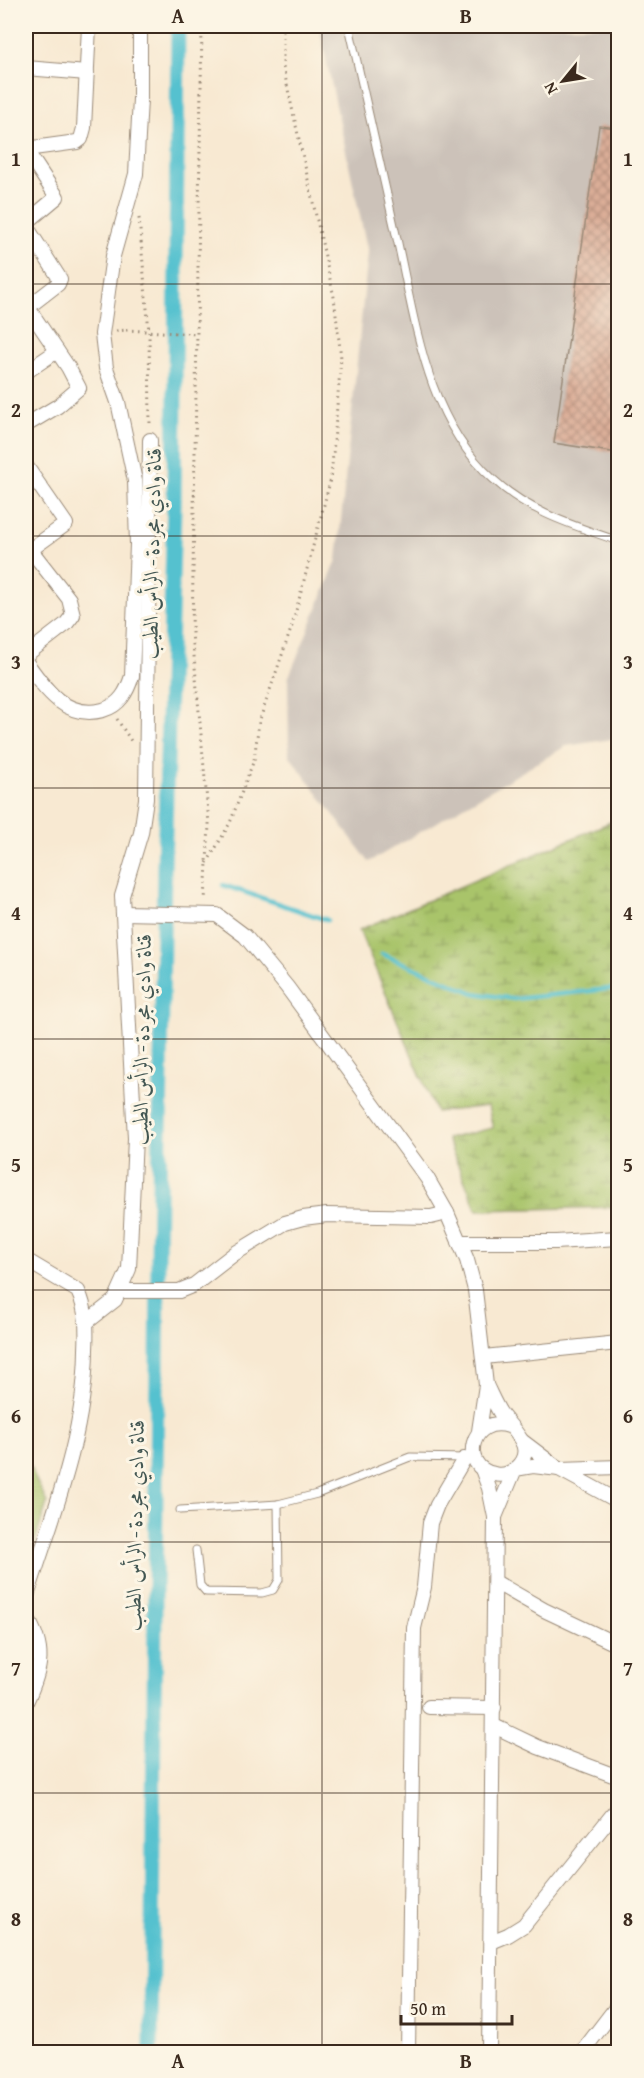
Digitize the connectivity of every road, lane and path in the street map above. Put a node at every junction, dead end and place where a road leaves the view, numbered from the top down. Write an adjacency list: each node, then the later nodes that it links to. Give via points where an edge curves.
1 (89, 26): 7 (street)
2 (140, 26): 23 (street, via 136,174 113,256 102,334 106,368 118,402 135,481 137,544 132,676 124,696)
3 (202, 26): 13 (path)
4 (283, 26): 25 (path, via 283,67 334,297 341,358 331,478 292,626 259,722 254,760 230,824)
5 (349, 26): 19 (lane, via 428,373 454,434 492,478 516,498 542,513)
6 (26, 68): 7 (street)
7 (87, 73): 8 (street, via 81,139)
8 (26, 153): 10 (street, via 57,197)
9 (138, 208): 17 (path, via 149,332)
10 (26, 225): 11 (street, via 60,279)
11 (26, 307): 14 (street)
12 (126, 330): 13 (path, bridge)
13 (196, 334): 25 (path, via 192,633 209,824)
14 (57, 351): 15 (street); 16 (street, via 79,388)
15 (26, 372)
16 (26, 425)
17 (150, 440): 24 (street)
18 (26, 466): 20 (street, via 66,524)
19 (618, 541)
20 (28, 547): 21 (street, via 69,599 73,615)
21 (26, 655)
22 (26, 662): 23 (street, via 64,705 92,713)
23 (109, 708): 24 (path)
24 (146, 762): 26 (street, via 144,816 122,896)
25 (207, 864): 27 (path)
26 (129, 913): 27 (street); 32 (street, via 135,1138)
27 (204, 915): 28 (street, via 217,915 245,936 287,987 427,1178)
28 (447, 1213): 30 (street); 32 (street, via 431,1217 303,1218 268,1233 194,1285 179,1291)
29 (618, 1238): 30 (street)
30 (459, 1242): 35 (street, via 475,1290)
31 (26, 1260): 33 (street, via 78,1291)
32 (128, 1291): 33 (street)
33 (87, 1322): 50 (street, via 80,1425)
34 (618, 1343): 35 (street)
35 (484, 1356): 36 (street)
36 (486, 1385): 37 (street); 38 (street)
37 (509, 1426): 38 (street, via 494,1424); 39 (street)
38 (479, 1431): 40 (street, via 473,1446)
39 (522, 1441): 42 (street, via 524,1454); 43 (street)
40 (473, 1462): 42 (street, via 498,1475); 45 (lane, via 410,1457 317,1494); 47 (street, via 489,1488); 61 (street, via 437,1505 430,1523 425,1581 414,1628)
41 (618, 1467): 43 (street)
42 (515, 1469): 43 (street); 47 (street)
43 (559, 1469): 44 (street)
44 (618, 1501)
45 (278, 1504): 46 (lane); 48 (lane, via 279,1580 273,1590 206,1592 200,1586)
46 (180, 1510)
47 (495, 1517): 49 (street)
48 (196, 1550)
49 (495, 1582): 52 (street); 55 (street)
50 (26, 1599)
51 (26, 1616): 53 (street, via 35,1630 41,1654)
52 (618, 1645)
53 (26, 1702)
54 (429, 1707): 55 (street)
55 (494, 1708): 56 (street)
56 (494, 1726): 57 (street); 59 (street)
57 (618, 1777)
58 (618, 1808): 59 (street, via 530,1918)
59 (491, 1942): 62 (street)
60 (618, 2005): 63 (street)
61 (408, 2052)
62 (489, 2052)
63 (582, 2052)

